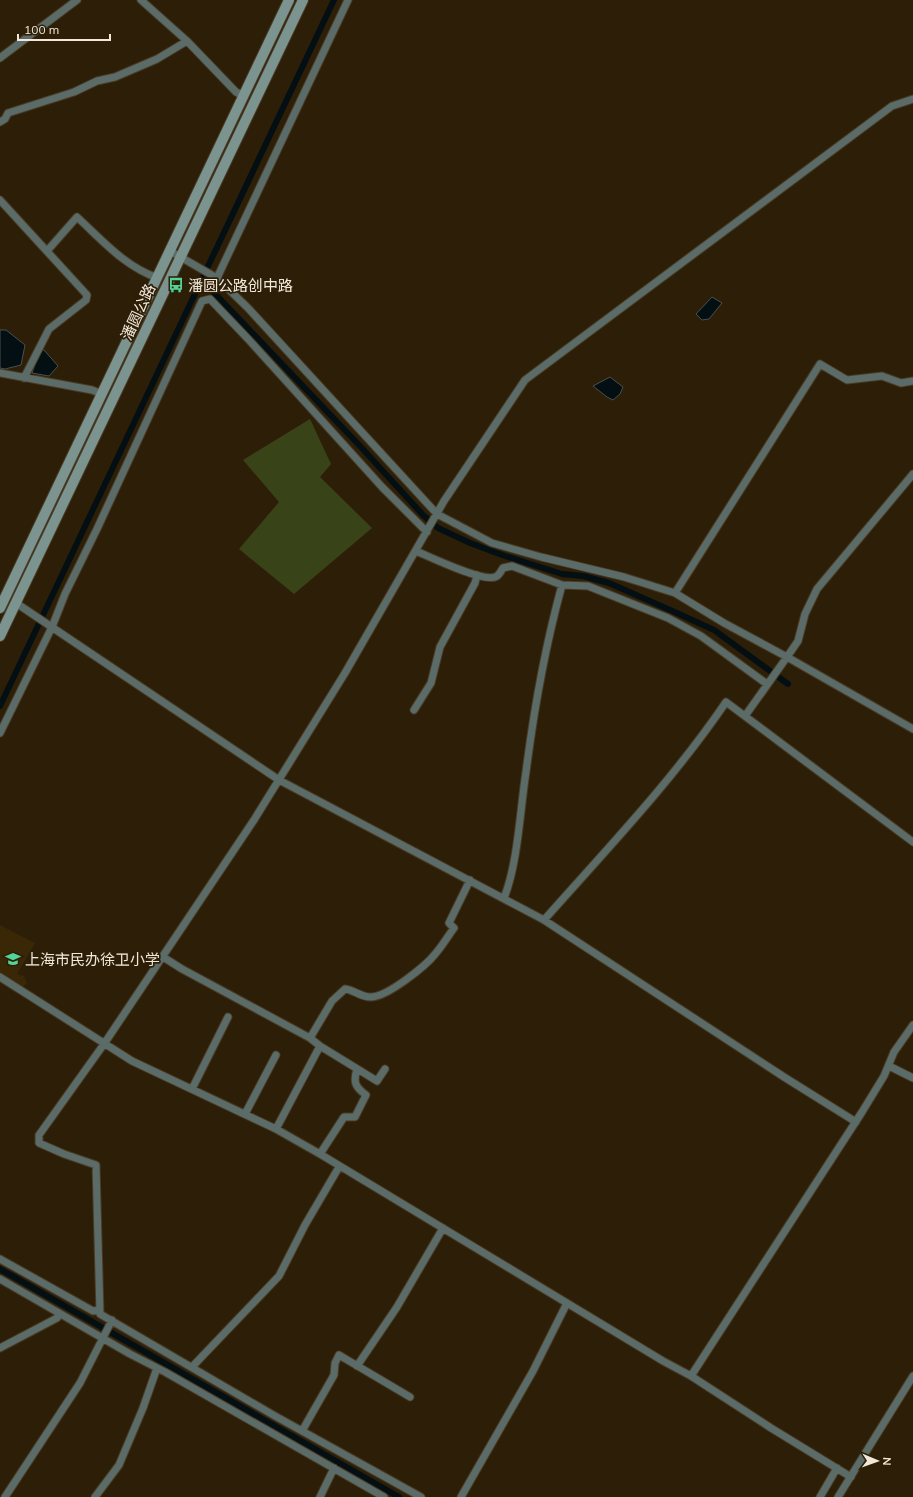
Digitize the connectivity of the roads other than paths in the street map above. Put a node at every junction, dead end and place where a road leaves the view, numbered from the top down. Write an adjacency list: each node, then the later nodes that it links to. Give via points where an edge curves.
1 (76, 0): 7 (street)
2 (141, 0): 6 (street)
3 (289, 0): 8 (main road, 潘圆公路)
4 (303, 0): 14 (main road, 潘圆公路)
5 (348, 0): 16 (street)
6 (187, 41): 8 (street, via 236,92); 10 (street, via 157,59 115,77 8,113)
7 (0, 58)
8 (244, 96): 13 (main road, 潘圆公路)
9 (913, 99): 22 (street, via 892,106 524,380)
10 (0, 122)
11 (0, 200): 12 (street)
12 (47, 251): 15 (street, via 77,216 128,262 142,272); 18 (street, via 87,295 86,300 49,328)
13 (170, 251): 14 (street); 15 (main road, 潘圆公路)
14 (181, 256): 16 (street); 28 (main road, 潘圆公路)
15 (158, 278): 20 (main road, 潘圆公路)
16 (217, 278): 22 (street, via 248,308)
17 (0, 373): 18 (street)
18 (24, 378): 20 (street)
19 (913, 381): 27 (street, via 901,383 882,376 847,380 820,364)
20 (102, 394): 29 (main road, 潘圆公路)
21 (913, 474): 32 (street, via 817,589 805,614 798,641)
22 (436, 515): 23 (street); 27 (street, via 492,543)
23 (427, 531): 24 (street); 30 (street, via 382,487 210,299 202,301)
24 (416, 551): 25 (street); 38 (street)
25 (477, 575): 26 (street, via 494,578 503,568 512,566); 34 (street, via 440,647 431,683)
26 (562, 585): 33 (street, via 588,586 668,618 701,636); 41 (street, via 549,634 533,716 512,870)
27 (675, 593): 32 (street)
28 (16, 603): 30 (street); 31 (main road, 潘圆公路)
29 (0, 608)
30 (51, 626): 37 (street); 38 (street)
31 (0, 636)
32 (787, 657): 33 (street); 36 (street)
33 (767, 684): 35 (street)
34 (414, 710)
35 (745, 716): 39 (street); 42 (street, via 726,702 672,774)
36 (913, 729)
37 (0, 733)
38 (279, 780): 40 (street); 43 (street)
39 (913, 842)
40 (470, 880): 41 (street); 47 (street, via 449,923 454,928 436,954 406,979 378,996 371,998 344,989 332,1001)
41 (504, 898): 42 (street)
42 (544, 920): 57 (street)
43 (162, 957): 47 (street); 48 (street)
44 (0, 977): 48 (street)
45 (228, 1017): 55 (street)
46 (913, 1024): 51 (street, via 894,1052)
47 (310, 1038): 49 (street)
48 (104, 1044): 55 (street, via 132,1061); 65 (street, via 38,1139 39,1143 96,1165)
49 (320, 1046): 53 (street); 58 (street)
50 (276, 1055): 56 (street)
51 (889, 1066): 54 (street); 57 (street)
52 (385, 1068): 53 (street, via 377,1081)
53 (357, 1069): 59 (street, via 357,1088 366,1095 355,1116 344,1117)
54 (913, 1078)
55 (192, 1089): 56 (street)
56 (245, 1114): 58 (street)
57 (856, 1122): 73 (street)
58 (276, 1129): 59 (street)
59 (320, 1154): 60 (street)
60 (339, 1167): 61 (street); 71 (street, via 279,1276)
61 (443, 1228): 64 (street); 70 (street, via 397,1307)
62 (0, 1259): 65 (street, via 93,1311)
63 (0, 1279): 66 (street)
64 (567, 1303): 73 (street); 85 (street, via 533,1371)
65 (99, 1310): 67 (street, via 100,1314)
66 (59, 1314): 68 (street); 69 (street, via 57,1318)
67 (111, 1322): 68 (street); 71 (street)
68 (104, 1338): 72 (street); 80 (street, via 80,1383)
69 (0, 1348)
70 (357, 1366): 75 (street); 76 (street, via 339,1354 334,1363 334,1375)
71 (192, 1367): 76 (street)
72 (157, 1368): 77 (street); 81 (street, via 119,1464)
73 (691, 1376): 78 (street)
74 (913, 1376): 79 (street)
75 (410, 1397)
76 (302, 1431): 84 (street)
77 (334, 1468): 82 (street); 83 (street)
78 (837, 1468): 79 (street); 86 (street)
79 (851, 1477): 87 (street)
80 (5, 1497)
81 (95, 1497)
82 (320, 1497)
83 (384, 1497)
84 (421, 1497)
85 (460, 1497)
86 (820, 1497)
87 (838, 1497)

